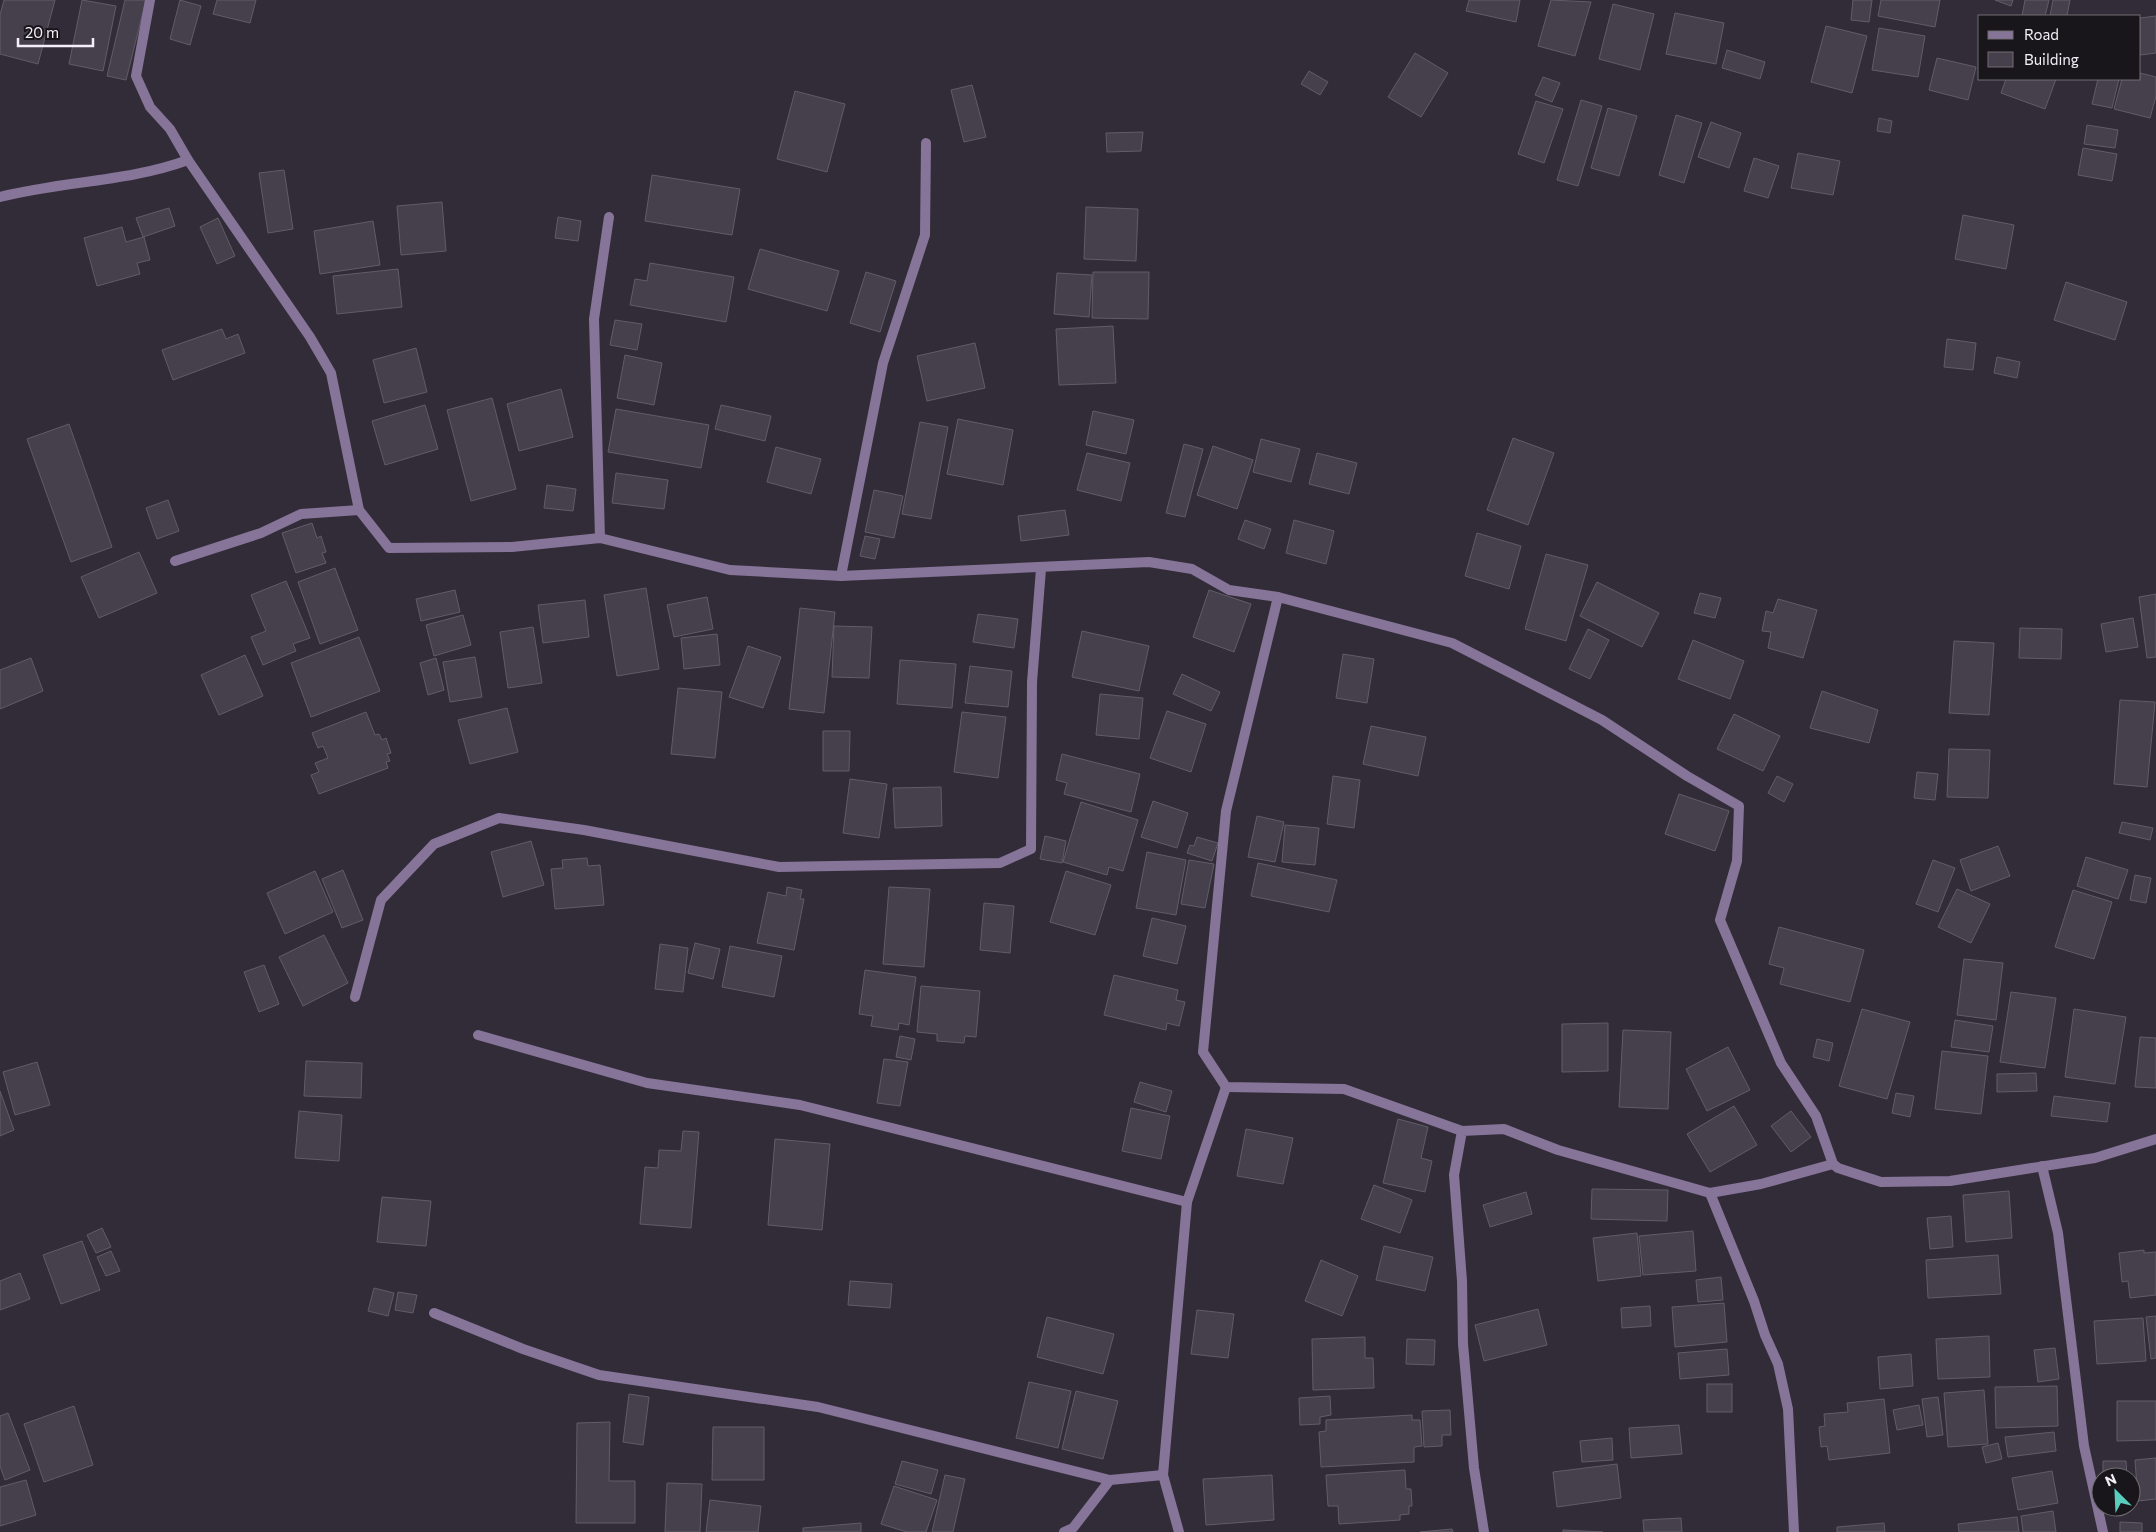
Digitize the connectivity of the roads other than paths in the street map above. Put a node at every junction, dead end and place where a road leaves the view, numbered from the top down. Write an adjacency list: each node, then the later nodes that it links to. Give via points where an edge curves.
1 (150, 0): 3 (street, via 136,76 150,107 170,129)
2 (926, 143): 10 (street, via 925,235 883,364)
3 (188, 160): 4 (street, via 161,170 36,188); 6 (street, via 310,337 331,373)
4 (0, 197)
5 (609, 217): 7 (street, via 594,319)
6 (359, 510): 7 (street, via 389,548 512,547); 8 (street, via 300,514 261,533)
7 (600, 538): 10 (street, via 730,570)
8 (175, 561)
9 (1041, 569): 10 (street); 11 (street, via 1149,562 1192,569 1229,590); 12 (street, via 1032,682 1031,849 1000,863 779,867 584,830 499,818 434,844 381,900)
10 (841, 576)
11 (1278, 597): 14 (street, via 1226,811 1203,1052); 17 (street, via 1452,643 1602,720 1687,776 1740,806 1737,861 1720,920 1781,1063 1816,1116)
12 (355, 997)
13 (478, 1036): 20 (street, via 647,1083 800,1104)
14 (1226, 1087): 15 (street, via 1344,1089); 20 (street)
15 (1462, 1131): 19 (street, via 1504,1128 1558,1150); 26 (street, via 1454,1175 1463,1344 1474,1468)
16 (2156, 1139): 18 (street, via 2095,1158)
17 (1833, 1164): 18 (street, via 1881,1182 1950,1181); 19 (street, via 1761,1184)
18 (2042, 1166): 28 (street, via 2058,1233 2084,1446)
19 (1710, 1193): 27 (street, via 1778,1364 1788,1409)
20 (1187, 1202): 22 (street)
21 (434, 1313): 23 (street, via 599,1375 818,1406)
22 (1163, 1475): 23 (street); 25 (street)
23 (1110, 1480): 24 (street, via 1073,1528)
24 (1064, 1532)
25 (1178, 1532)
26 (1484, 1532)
27 (1794, 1532)
28 (2103, 1532)

